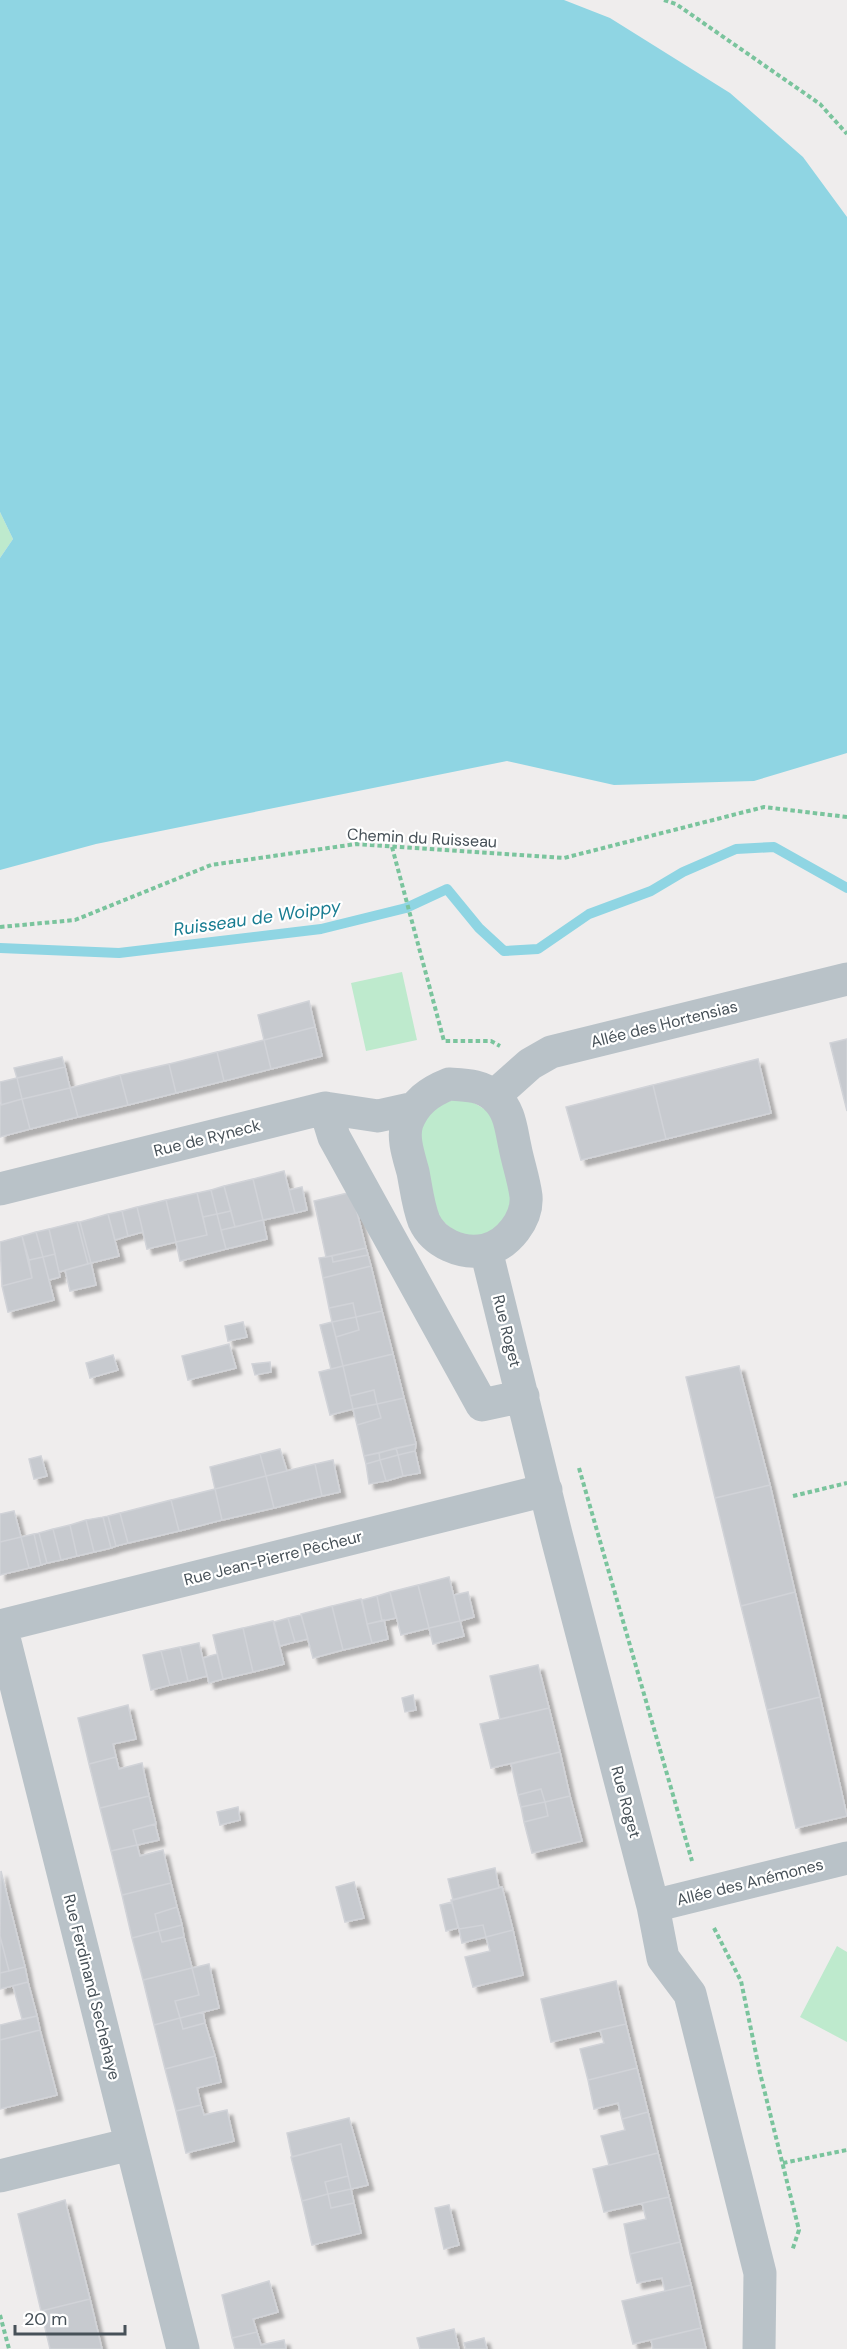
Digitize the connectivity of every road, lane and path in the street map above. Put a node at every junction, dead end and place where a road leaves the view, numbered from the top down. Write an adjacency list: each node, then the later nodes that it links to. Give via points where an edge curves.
1 (664, 0): 2 (path, via 676,4 820,104)
2 (847, 134)
3 (847, 817): 4 (path, Chemin du Ruisseau, via 764,807 564,858)
4 (392, 847): 5 (path, Chemin du Ruisseau, via 356,844 211,865 75,920); 7 (path, via 444,1041 491,1041)
5 (0, 927)
6 (847, 979): 7 (street, Allée des Hortensias, via 551,1052)
7 (530, 1064): 8 (street, Allée des Hortensias)
8 (494, 1096): 10 (street, via 477,1086 449,1084 429,1092); 12 (street, via 506,1109 526,1197 515,1230 502,1243)
9 (325, 1108): 10 (street, Rue de Ryneck, via 378,1116); 11 (street, Rue de Ryneck); 13 (street, via 334,1137 482,1405)
10 (414, 1108): 12 (street, via 406,1125 405,1140 424,1221 435,1236 450,1246)
11 (0, 1189)
12 (486, 1250): 13 (street, Rue Roget)
13 (523, 1396): 16 (street, Rue Roget)
14 (576, 1458): 20 (path)
15 (847, 1483): 17 (path)
16 (546, 1490): 18 (street, Rue Jean-Pierre Pêcheur); 21 (street, Rue Roget)
17 (793, 1496)
18 (1, 1626): 22 (street, Rue Ferdinand Sechehaye)
19 (847, 1858): 20 (street, Allée des Anémones)
20 (701, 1894): 21 (street, Allée des Anémones); 24 (path, via 741,1981)
21 (653, 1906): 30 (street, Rue Roget, via 663,1958 690,1994 760,2273)
22 (131, 2144): 25 (street); 29 (street, Rue Ferdinand Sechehaye)
23 (847, 2150): 24 (path)
24 (783, 2163): 26 (path, via 799,2230)
25 (0, 2176)
26 (789, 2260)
27 (0, 2315): 28 (path)
28 (9, 2349)
29 (183, 2349)
30 (759, 2349)

